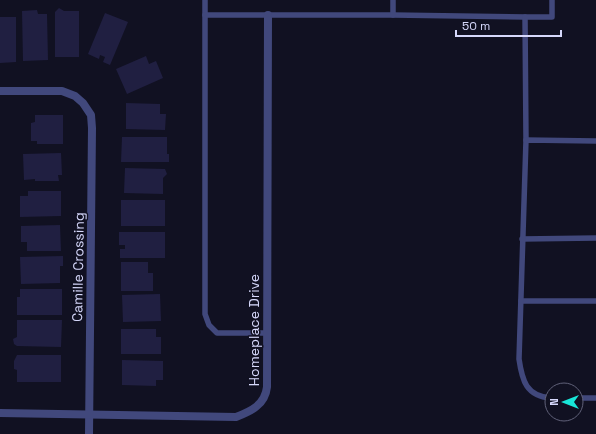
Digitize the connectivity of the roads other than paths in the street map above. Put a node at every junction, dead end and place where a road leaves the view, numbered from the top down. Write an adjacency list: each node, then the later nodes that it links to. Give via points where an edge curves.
1 (205, 0): 4 (lane)
2 (393, 0): 6 (lane)
3 (552, 0): 7 (lane, via 552,17)
4 (205, 15): 5 (lane); 15 (lane, via 205,314 209,325 217,333)
5 (268, 15): 6 (lane); 15 (street, Homeplace Drive)
6 (393, 15): 7 (lane)
7 (525, 17): 9 (lane)
8 (0, 90): 20 (street, Camille Crossing, via 62,92 75,96 91,115)
9 (526, 140): 10 (lane); 12 (lane)
10 (596, 141)
11 (596, 238): 12 (lane)
12 (522, 239): 13 (lane)
13 (521, 302): 14 (lane); 16 (lane, via 519,358 522,380 533,393)
14 (596, 302)
15 (267, 333): 20 (street, Homeplace Drive, via 266,395 255,409 247,413 236,417)
16 (544, 397)
17 (584, 398): 18 (lane)
18 (596, 398)
19 (0, 413): 20 (street, Homeplace Drive)
20 (89, 415): 21 (street, Camille Crossing)
21 (89, 434)

